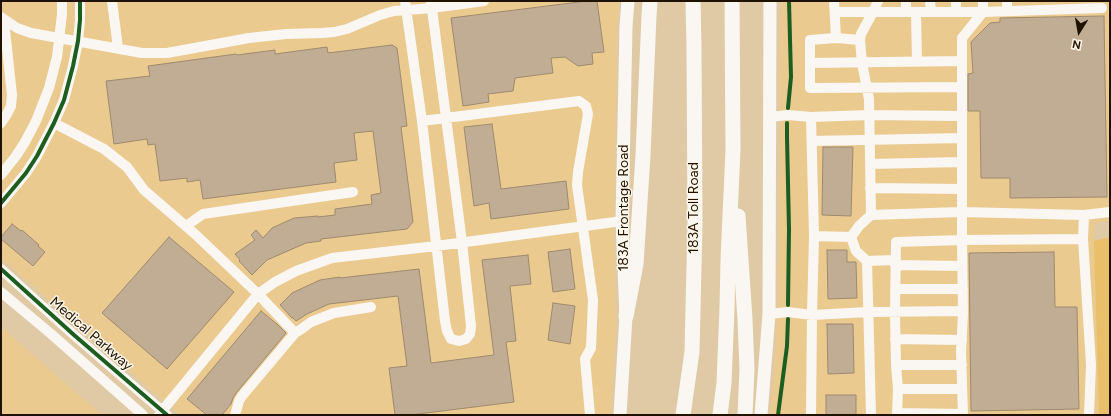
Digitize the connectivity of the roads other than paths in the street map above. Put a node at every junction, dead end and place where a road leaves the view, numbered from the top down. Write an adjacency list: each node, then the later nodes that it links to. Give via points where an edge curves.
1 (62, 1): 29 (street)
2 (80, 1): 32 (street)
3 (112, 1): 33 (street)
4 (484, 1): 16 (street)
5 (628, 1): 63 (main road, 183A Frontage Road)
6 (650, 1): 86 (highway, via 636,264)
7 (693, 1): 100 (highway, 183A Toll Road, via 692,352)
8 (732, 1): 51 (highway)
9 (770, 1): 42 (main road)
10 (834, 1): 22 (street)
11 (878, 1): 23 (street)
12 (906, 1): 24 (street)
13 (930, 1): 25 (street)
14 (956, 1): 26 (street)
15 (983, 1): 27 (street)
16 (431, 4): 17 (street); 44 (street)
17 (405, 5): 33 (street, via 347,29 322,33 255,37 167,53 142,53); 45 (street)
18 (1054, 5): 20 (street); 21 (street)
19 (1007, 6): 20 (street); 27 (street)
20 (1030, 6)
21 (1103, 7)
22 (835, 12): 23 (street); 30 (street)
23 (874, 12): 24 (street); 31 (street)
24 (911, 12): 25 (street); 34 (street)
25 (931, 12): 26 (street)
26 (956, 12): 27 (street)
27 (983, 12): 35 (street, via 962,38)
28 (2, 18): 29 (street, via 31,33); 46 (street, via 12,95 11,106)
29 (60, 38): 32 (street); 54 (street, via 49,88 36,121 16,156)
30 (836, 38): 31 (street); 37 (street, via 810,40)
31 (860, 40): 36 (street)
32 (78, 41): 33 (street); 47 (street, via 69,84)
33 (118, 48)
34 (917, 61): 35 (street); 36 (street)
35 (962, 61): 38 (street)
36 (862, 62): 37 (street); 39 (street)
37 (810, 63): 39 (street, via 810,88)
38 (962, 87): 39 (street); 41 (street)
39 (867, 88): 40 (street)
40 (869, 115): 41 (street); 43 (street); 49 (street)
41 (962, 116): 48 (street)
42 (770, 117): 43 (street); 84 (main road)
43 (811, 117): 50 (street)
44 (446, 118): 45 (street); 65 (street, via 579,101 586,106 588,114 577,185); 70 (street)
45 (422, 121): 71 (street)
46 (1, 123)
47 (54, 123): 58 (street, via 26,173); 64 (street, via 104,149 127,167 144,190)
48 (962, 138): 49 (street); 52 (street)
49 (870, 140): 50 (street); 53 (street)
50 (812, 141): 66 (street)
51 (733, 150): 101 (highway, via 724,376); 102 (highway, via 745,319)
52 (962, 162): 53 (street); 56 (street)
53 (870, 164): 55 (street)
54 (1, 175)
55 (870, 188): 56 (street); 61 (street)
56 (962, 188): 59 (street)
57 (353, 192): 64 (street, via 203,214)
58 (1, 203)
59 (961, 212): 61 (street); 62 (street); 69 (street)
60 (1110, 212): 62 (street)
61 (871, 215): 67 (street)
62 (1084, 215): 68 (street)
63 (622, 221): 65 (street); 86 (main road, 183A Frontage Road)
64 (186, 226): 79 (street)
65 (583, 226): 70 (street); 98 (street, via 593,300 592,348 585,359)
66 (814, 236): 67 (street); 85 (street)
67 (851, 237): 72 (street, via 856,251)
68 (1084, 239): 69 (street); 107 (street, via 1091,365)
69 (962, 240): 73 (street, via 896,242); 74 (street)
70 (462, 242): 71 (street); 71 (street, via 471,326 466,339 459,341 451,339 447,331)
71 (436, 246): 79 (street, via 332,258 296,271)
72 (867, 261): 73 (street); 82 (street)
73 (895, 262): 74 (street); 76 (street)
74 (962, 266): 77 (street)
75 (1, 269): 94 (street, Medical Parkway)
76 (895, 289): 77 (street); 83 (street)
77 (963, 289): 81 (street)
78 (1, 292): 96 (street, Medical Parkway)
79 (258, 294): 87 (street); 94 (street)
80 (371, 307): 87 (street, via 334,312 311,322)
81 (963, 311): 83 (street); 89 (street)
82 (868, 312): 83 (street); 85 (street); 105 (street)
83 (895, 312): 88 (street)
84 (768, 314): 85 (street, via 788,312); 103 (main road)
85 (812, 315): 104 (street)
86 (626, 316): 99 (main road, 183A Frontage Road)
87 (295, 333): 97 (street, via 242,396)
88 (895, 339): 89 (street); 90 (street)
89 (962, 340): 91 (street)
90 (896, 365): 91 (street); 92 (street)
91 (962, 365): 93 (street)
92 (898, 389): 93 (street); 95 (street)
93 (962, 389): 106 (street)
94 (160, 414)
95 (898, 414): 106 (street)
96 (144, 415)
97 (235, 415)
98 (590, 415)
99 (620, 415)
100 (683, 415)
101 (720, 415)
102 (746, 415)
103 (761, 415)
104 (811, 415)
105 (870, 415)
106 (963, 415)
107 (1089, 415)

